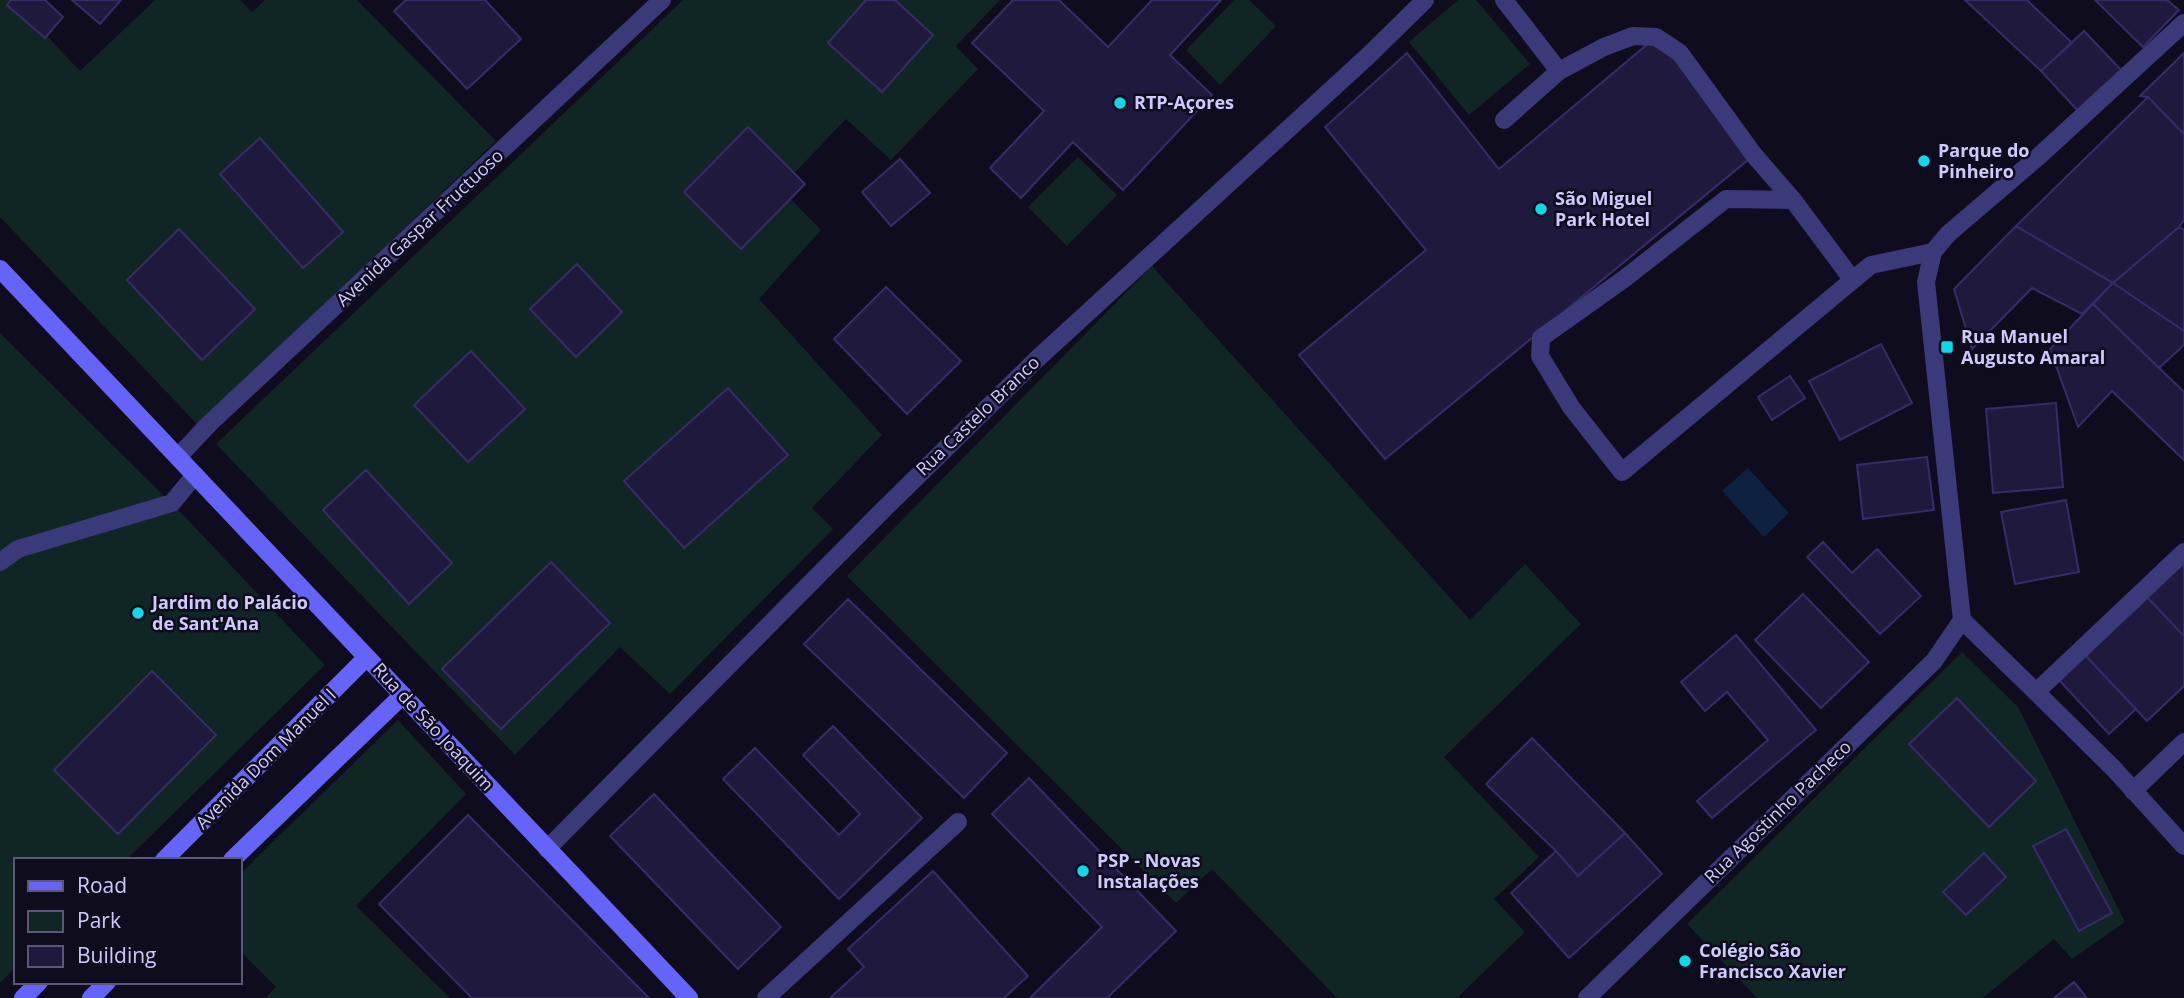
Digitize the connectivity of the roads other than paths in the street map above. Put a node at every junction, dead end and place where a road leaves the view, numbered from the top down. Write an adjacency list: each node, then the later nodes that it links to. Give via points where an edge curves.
1 (662, 0): 11 (street, Avenida Gaspar Fructuoso)
2 (1425, 0): 23 (street, Rua Castelo Branco, via 1027,368)
3 (1504, 0): 5 (street)
4 (2184, 23): 8 (street)
5 (1559, 71): 6 (street); 7 (street, via 1633,36 1656,37 1680,53)
6 (1504, 120)
7 (1793, 200): 10 (street); 10 (street, via 1726,200 1541,338 1540,356 1572,407 1622,472)
8 (1933, 252): 10 (street, via 1871,265); 15 (street, via 1926,282)
9 (0, 269): 11 (main road, Rua de São Joaquim)
10 (1852, 279)
11 (178, 457): 12 (main road, Rua de São Joaquim)
12 (195, 475): 14 (street, via 172,503 18,549); 16 (main road, Rua de São Joaquim)
13 (2184, 552): 17 (street)
14 (0, 562)
15 (1962, 620): 17 (street); 32 (street, Rua Agostinho Pacheco, via 1934,661)
16 (367, 657): 18 (main road, Rua de São Joaquim); 24 (main road, Avenida Dom Manuel I)
17 (2036, 692): 20 (street)
18 (403, 695): 23 (main road, Rua de São Joaquim); 25 (main road)
19 (2184, 742): 20 (street)
20 (2133, 791): 22 (street)
21 (958, 822): 31 (street)
22 (2184, 846)
23 (547, 849): 30 (main road, Rua de São Joaquim)
24 (166, 858)
25 (234, 858)
26 (37, 984): 28 (main road)
27 (105, 984): 29 (main road)
28 (23, 998)
29 (91, 998)
30 (689, 998)
31 (766, 998)
32 (1587, 998)

